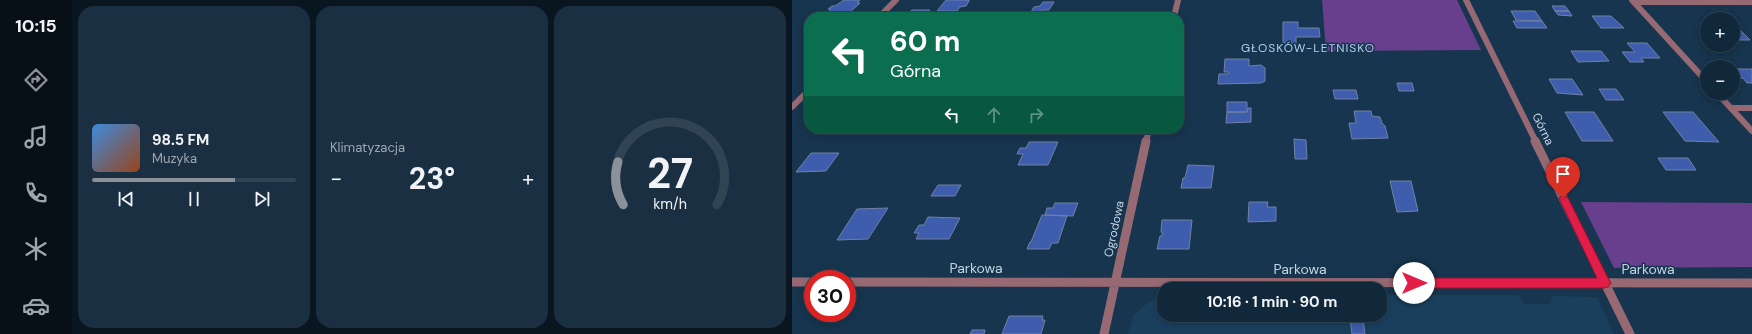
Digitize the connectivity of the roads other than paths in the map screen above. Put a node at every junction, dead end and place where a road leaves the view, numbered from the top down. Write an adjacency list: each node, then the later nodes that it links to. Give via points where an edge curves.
1 (896, 0): 6 (street)
2 (1178, 0): 7 (street)
3 (1466, 0): 20 (street, Górna)
4 (1633, 1): 5 (street); 8 (street)
5 (1752, 2)
6 (884, 12)
7 (1175, 12)
8 (1700, 74)
9 (804, 95): 11 (street)
10 (1724, 100): 12 (street)
11 (792, 108)
12 (1731, 108): 13 (street); 14 (street)
13 (1752, 108)
14 (1752, 131)
15 (1148, 134): 19 (street, Ogrodowa)
16 (792, 282): 17 (street)
17 (804, 282)
18 (856, 282): 19 (street, Parkowa)
19 (1116, 282): 20 (street, Parkowa); 22 (street, Ogrodowa)
20 (1605, 283): 21 (street, Parkowa); 23 (street, Górna)
21 (1752, 283)
22 (1104, 334)
23 (1630, 334)

